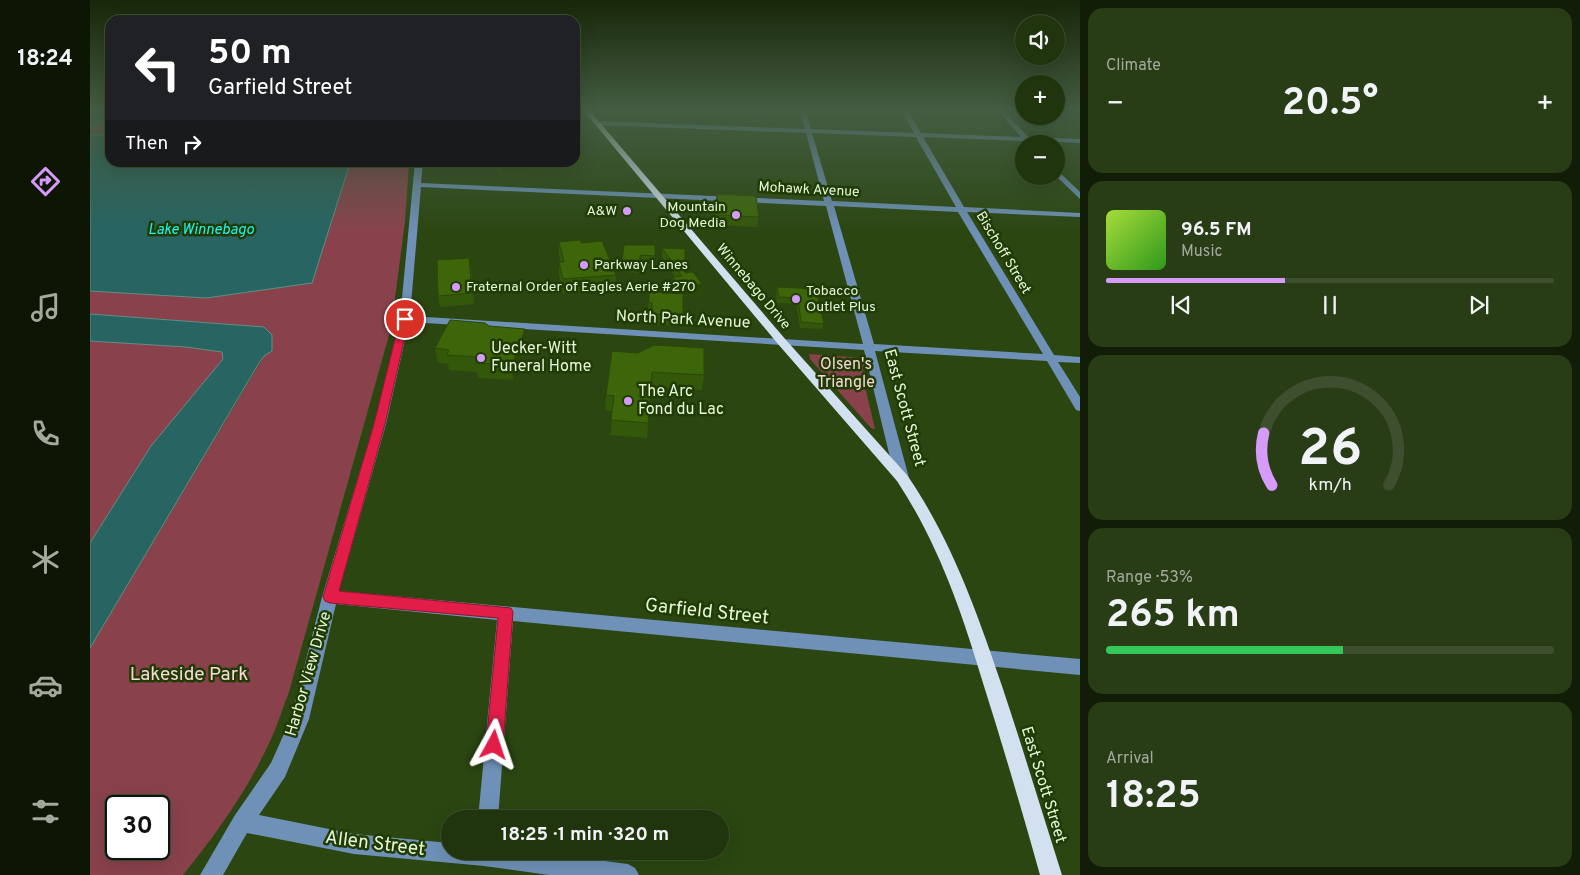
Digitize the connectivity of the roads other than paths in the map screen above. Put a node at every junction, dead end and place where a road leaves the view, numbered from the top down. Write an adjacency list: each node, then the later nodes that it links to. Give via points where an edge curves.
1 (620, 152): 7 (main road, Winnebago Drive)
2 (814, 152): 9 (street, East Scott Street)
3 (929, 152): 10 (street, Bischoff Street)
4 (419, 167): 6 (street, Harbor View Drive)
5 (1065, 181): 8 (street)
6 (418, 185): 7 (street, Mohawk Avenue); 12 (street, Harbor View Drive)
7 (657, 195): 9 (street, Mohawk Avenue); 13 (main road, Winnebago Drive)
8 (1080, 197)
9 (828, 203): 10 (street, Mohawk Avenue); 14 (street, East Scott Street)
10 (961, 209): 11 (street, Mohawk Avenue); 15 (street, Bischoff Street)
11 (1080, 214)
12 (405, 319): 13 (street, North Park Avenue); 19 (street, Harbor View Drive, via 380,424)
13 (782, 342): 14 (street, North Park Avenue); 18 (main road, Winnebago Drive)
14 (869, 348): 15 (street, North Park Avenue); 18 (street, East Scott Street)
15 (1050, 358): 16 (street, North Park Avenue); 17 (street, Bischoff Street)
16 (1080, 360)
17 (1080, 407)
18 (902, 478): 21 (main road, East Scott Street, via 934,526 957,579)
19 (330, 597): 20 (street, Garfield Street); 24 (street, Harbor View Drive, via 300,719 278,770)
20 (506, 612): 21 (street, Garfield Street); 23 (street)
21 (984, 659): 22 (street, Garfield Street); 29 (main road, East Scott Street)
22 (1080, 667)
23 (489, 810)
24 (242, 822): 25 (street, Allen Street, via 354,844); 27 (street, Harbor View Drive)
25 (441, 851)
26 (525, 860): 28 (street, Allen Street)
27 (211, 875)
28 (628, 875)
29 (1051, 875)

